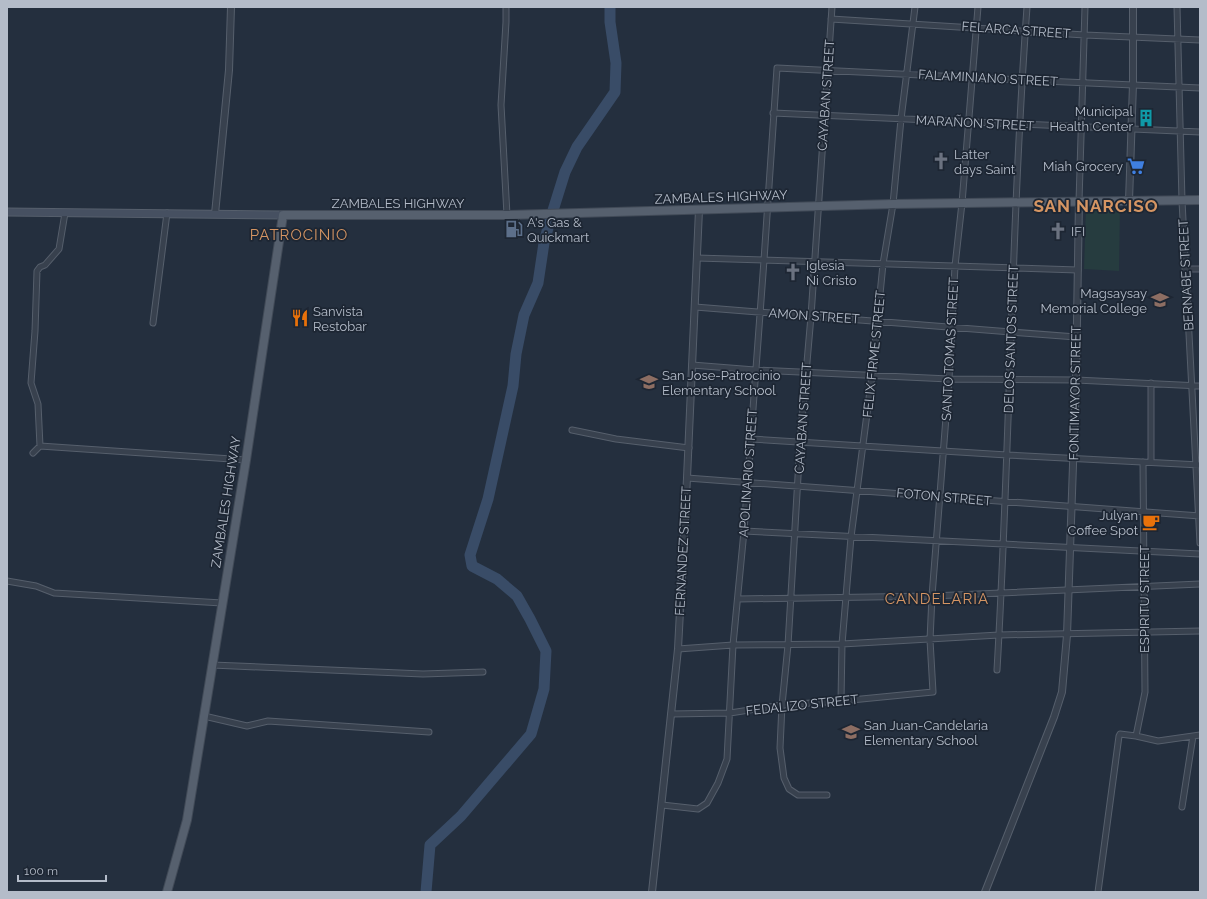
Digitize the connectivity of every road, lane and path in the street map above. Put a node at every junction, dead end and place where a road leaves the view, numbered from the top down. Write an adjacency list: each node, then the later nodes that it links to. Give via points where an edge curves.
1 (231, 7): 49 (street, via 228,85)
2 (506, 7): 51 (street, via 502,105)
3 (832, 7): 10 (street, CAYABAN STREET)
4 (915, 7): 11 (street, FELIX FIRME STREET)
5 (978, 7): 12 (street, SANTO TOMAS STREET)
6 (1027, 7): 13 (street, DELOS SANTOS STREET)
7 (1086, 7): 14 (street, FONTIMAYOR STREET)
8 (1133, 7): 15 (street)
9 (1176, 7): 16 (street, BERNABE STREET)
10 (831, 19): 11 (street, FELARCA STREET); 19 (street, CAYABAN STREET)
11 (913, 24): 12 (street, FELARCA STREET); 20 (street, FELIX FIRME STREET)
12 (976, 27): 13 (street, FELARCA STREET); 21 (street, SANTO TOMAS STREET)
13 (1025, 31): 14 (street, FELARCA STREET); 22 (street, DELOS SANTOS STREET)
14 (1085, 35): 15 (street, FELARCA STREET); 23 (street, FONTIMAYOR STREET)
15 (1133, 36): 16 (street, FELARCA STREET); 24 (street)
16 (1177, 38): 17 (street, FELARCA STREET); 25 (street, BERNABE STREET)
17 (1200, 40)
18 (777, 68): 19 (street, FALAMINIANO STREET); 27 (street, APOLINARIO STREET)
19 (828, 70): 20 (street, FALAMINIANO STREET); 28 (street, CAYABAN STREET)
20 (906, 74): 21 (street, FALAMINIANO STREET); 29 (street, FELIX FIRME STREET)
21 (972, 77): 22 (street, FALAMINIANO STREET); 30 (street, SANTO TOMAS STREET)
22 (1022, 80): 23 (street, FALAMINIANO STREET); 31 (street, DELOS SANTOS STREET)
23 (1083, 82): 24 (street, FALAMINIANO STREET); 32 (street, FONTIMAYOR STREET)
24 (1133, 84): 25 (street, FALAMINIANO STREET); 33 (street)
25 (1179, 87): 26 (street, FALAMINIANO STREET); 34 (street, BERNABE STREET)
26 (1200, 88)
27 (773, 113): 28 (street, MARAÑON STREET); 44 (street, APOLINARIO STREET)
28 (825, 116): 29 (street, MARAÑON STREET); 43 (street, CAYABAN STREET)
29 (901, 119): 30 (street, MARAÑON STREET); 42 (street, FELIX FIRME STREET)
30 (968, 122): 31 (street, MARAÑON STREET); 41 (street, SANTO TOMAS STREET)
31 (1020, 125): 32 (street, MARAÑON STREET); 40 (street, DELOS SANTOS STREET)
32 (1081, 128): 33 (street, MARAÑON STREET); 38 (street, FONTIMAYOR STREET)
33 (1132, 129): 34 (street, MARAÑON STREET); 39 (street)
34 (1180, 131): 35 (street, MARAÑON STREET); 36 (street, BERNABE STREET)
35 (1200, 132)
36 (1182, 200): 37 (main road, ZAMBALES HIGHWAY); 39 (main road, ZAMBALES HIGHWAY); 58 (street, BERNABE STREET)
37 (1200, 200)
38 (1079, 201): 39 (main road, ZAMBALES HIGHWAY); 40 (main road, ZAMBALES HIGHWAY); 60 (street, FONTIMAYOR STREET)
39 (1129, 201)
40 (1017, 202): 41 (main road, ZAMBALES HIGHWAY); 57 (street, DELOS SANTOS STREET)
41 (962, 203): 42 (main road, ZAMBALES HIGHWAY); 56 (street, SANTO TOMAS STREET)
42 (893, 204): 43 (main road, ZAMBALES HIGHWAY); 55 (street, FELIX FIRME STREET)
43 (819, 206): 44 (main road, ZAMBALES HIGHWAY); 54 (street, CAYABAN STREET)
44 (768, 208): 45 (main road, ZAMBALES HIGHWAY); 53 (street, APOLINARIO STREET)
45 (700, 210): 51 (main road, ZAMBALES HIGHWAY); 52 (street, FERNANDEZ STREET)
46 (7, 212): 47 (main road)
47 (65, 213): 48 (main road); 82 (street, via 59,249 37,271 32,383 38,404)
48 (167, 213): 49 (main road); 65 (street)
49 (215, 214): 50 (main road)
50 (283, 215): 51 (main road, ZAMBALES HIGHWAY); 89 (main road, ZAMBALES HIGHWAY)
51 (507, 215)
52 (697, 258): 53 (street); 61 (street, FERNANDEZ STREET)
53 (764, 260): 54 (street); 62 (street, APOLINARIO STREET)
54 (815, 262): 55 (street); 63 (street, CAYABAN STREET)
55 (883, 264): 56 (street); 64 (street, FELIX FIRME STREET)
56 (955, 266): 57 (street); 66 (street, SANTO TOMAS STREET)
57 (1014, 268): 60 (street); 67 (street, DELOS SANTOS STREET)
58 (1185, 269): 59 (street); 77 (street, BERNABE STREET)
59 (1200, 269)
60 (1078, 270): 68 (street, FONTIMAYOR STREET)
61 (695, 307): 62 (street, AMON STREET); 69 (street, FERNANDEZ STREET)
62 (760, 312): 63 (street, AMON STREET); 70 (street, APOLINARIO STREET)
63 (811, 316): 64 (street, AMON STREET); 71 (street, CAYABAN STREET)
64 (878, 321): 66 (street, AMON STREET); 72 (street, FELIX FIRME STREET)
65 (153, 323)
66 (951, 327): 67 (street, AMON STREET); 73 (street, SANTO TOMAS STREET)
67 (1011, 332): 68 (street, AMON STREET); 74 (street, DELOS SANTOS STREET)
68 (1076, 336): 75 (street, FONTIMAYOR STREET)
69 (692, 365): 70 (street); 84 (street, FERNANDEZ STREET)
70 (756, 370): 71 (street); 80 (street, APOLINARIO STREET)
71 (806, 373): 72 (street); 81 (street, CAYABAN STREET)
72 (872, 375): 73 (street); 83 (street, FELIX FIRME STREET)
73 (948, 379): 74 (street); 85 (street, SANTO TOMAS STREET)
74 (1009, 380): 75 (street); 87 (street, DELOS SANTOS STREET)
75 (1076, 380): 76 (street); 88 (street, FONTIMAYOR STREET)
76 (1150, 383): 77 (street); 91 (street)
77 (1191, 385): 78 (street); 92 (street, BERNABE STREET)
78 (1200, 386)
79 (572, 430): 84 (street, via 616,439)
80 (751, 439): 81 (street); 94 (street, APOLINARIO STREET)
81 (800, 443): 83 (street); 95 (street, CAYABAN STREET)
82 (40, 446): 86 (street); 89 (street)
83 (863, 446): 85 (street); 96 (street, FELIX FIRME STREET)
84 (689, 448): 93 (street, FERNANDEZ STREET)
85 (943, 451): 87 (street); 97 (street, SANTO TOMAS STREET)
86 (33, 452)
87 (1008, 456): 88 (street); 98 (street, DELOS SANTOS STREET)
88 (1073, 459): 90 (street); 99 (street, FONTIMAYOR STREET)
89 (246, 460): 120 (main road, ZAMBALES HIGHWAY)
90 (1143, 462): 91 (street); 100 (street, ESPIRITU STREET)
91 (1151, 462): 92 (street)
92 (1198, 464): 101 (street, BERNABE STREET)
93 (687, 478): 94 (street, FOTON STREET); 129 (street, FERNANDEZ STREET)
94 (747, 482): 95 (street, FOTON STREET); 102 (street, APOLINARIO STREET)
95 (798, 486): 96 (street, FOTON STREET); 103 (street, CAYABAN STREET)
96 (858, 490): 97 (street, FOTON STREET); 104 (street, FELIX FIRME STREET)
97 (940, 496): 98 (street, FOTON STREET); 105 (street, SANTO TOMAS STREET)
98 (1005, 502): 99 (street, FOTON STREET); 107 (street, DELOS SANTOS STREET)
99 (1072, 506): 100 (street, FOTON STREET); 108 (street, FONTIMAYOR STREET)
100 (1144, 512): 101 (street, FOTON STREET); 109 (street, ESPIRITU STREET)
101 (1199, 516): 106 (street, BERNABE STREET)
102 (744, 531): 103 (street); 118 (street, APOLINARIO STREET)
103 (794, 534): 104 (street); 119 (street, CAYABAN STREET)
104 (851, 537): 105 (street); 117 (street, FELIX FIRME STREET)
105 (937, 540): 107 (street); 116 (street, SANTO TOMAS STREET)
106 (1200, 542)
107 (1004, 544): 108 (street); 115 (street, DELOS SANTOS STREET)
108 (1070, 547): 109 (street); 114 (street, FONTIMAYOR STREET)
109 (1144, 551): 110 (street); 113 (street, ESPIRITU STREET)
110 (1200, 554)
111 (7, 581): 120 (street, via 36,586 54,593 78,596)
112 (1200, 584): 113 (street)
113 (1144, 586): 114 (street); 122 (street, ESPIRITU STREET)
114 (1068, 591): 115 (street); 124 (street, FONTIMAYOR STREET)
115 (1001, 592): 116 (street); 123 (street, DELOS SANTOS STREET)
116 (932, 596): 117 (street); 125 (street, SANTO TOMAS STREET)
117 (845, 598): 119 (street); 126 (street, FELIX FIRME STREET)
118 (738, 599): 119 (street); 127 (street, APOLINARIO STREET)
119 (791, 599): 128 (street, CAYABAN STREET)
120 (222, 603): 130 (main road, ZAMBALES HIGHWAY)
121 (1200, 631): 122 (street)
122 (1144, 632): 124 (street); 141 (street, ESPIRITU STREET, via 1145,692)
123 (999, 635): 124 (street); 125 (street); 131 (street, DELOS SANTOS STREET)
124 (1067, 635): 148 (street, FONTIMAYOR STREET, via 1062,692)
125 (930, 640): 126 (street); 133 (street, SANTO TOMAS STREET)
126 (842, 644): 128 (street); 134 (street, FELIX FIRME STREET)
127 (733, 645): 128 (street); 129 (street); 136 (street, APOLINARIO STREET)
128 (788, 645): 135 (street, CAYABAN STREET)
129 (678, 649): 137 (street, FERNANDEZ STREET)
130 (212, 665): 132 (street, via 423,674); 138 (main road, ZAMBALES HIGHWAY)
131 (997, 670)
132 (483, 672)
133 (932, 692): 134 (street, FEDALIZO STREET)
134 (840, 701): 135 (street, FEDALIZO STREET)
135 (782, 705): 136 (street, FEDALIZO STREET); 143 (street, CAYABAN STREET, via 781,756 784,778 789,789 798,795)
136 (730, 713): 137 (street, FEDALIZO STREET); 144 (street, APOLINARIO STREET, via 727,759 707,803 698,809)
137 (671, 714): 144 (street, FERNANDEZ STREET)
138 (204, 716): 139 (street, via 247,726 268,721); 146 (main road, ZAMBALES HIGHWAY, via 187,820)
139 (429, 732)
140 (1200, 735): 142 (street)
141 (1136, 736): 142 (street, via 1158,741); 149 (street, via 1119,736)
142 (1193, 736): 145 (street)
143 (827, 795)
144 (662, 805): 147 (street, FERNANDEZ STREET)
145 (1182, 807)
146 (167, 892)
147 (652, 892)
148 (985, 892)
149 (1098, 892)

